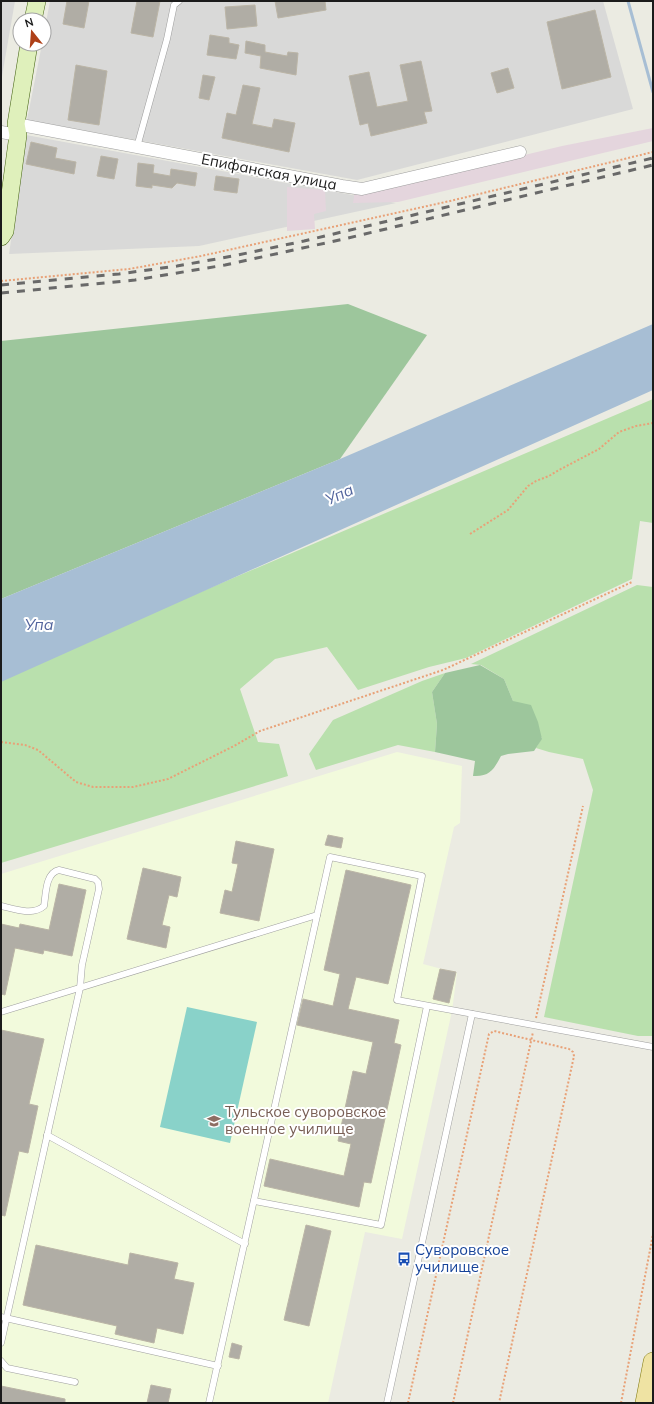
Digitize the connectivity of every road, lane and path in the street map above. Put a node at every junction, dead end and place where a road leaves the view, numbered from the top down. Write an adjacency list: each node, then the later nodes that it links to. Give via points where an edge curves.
1 (36, 1): 3 (street)
2 (179, 1): 7 (lane, via 174,5)
3 (34, 12)
4 (28, 52): 5 (street)
5 (17, 130): 6 (street, Епифанская улица); 7 (street, Епифанская улица); 10 (street)
6 (1, 132)
7 (137, 147): 8 (street, Епифанская улица, via 362,189)
8 (520, 152)
9 (653, 152): 11 (path, via 450,201 201,256 129,269)
10 (3, 234)
11 (1, 281)
12 (653, 423): 13 (path, via 619,432 599,449 536,481 528,486 508,510)
13 (470, 534)
14 (632, 582): 15 (path, via 443,670 260,731 168,779 133,788 93,787 76,782 38,750 25,745)
15 (1, 742)
16 (583, 806): 23 (path)
17 (1, 906): 19 (lane, via 32,912 40,910 44,906 50,876 54,871 95,879 98,882 99,889 82,965)
18 (317, 915): 19 (lane); 20 (lane, via 330,857 422,876 397,1000); 27 (lane)
19 (80, 988): 21 (lane); 26 (lane)
20 (427, 1006): 22 (lane); 27 (lane, via 381,1225)
21 (2, 1010)
22 (472, 1014): 23 (lane); 37 (lane)
23 (534, 1026): 24 (path); 25 (lane)
24 (531, 1040): 38 (path, via 494,1031 489,1034); 39 (path); 40 (path, via 569,1049 574,1056)
25 (652, 1048)
26 (47, 1135): 29 (lane); 30 (lane)
27 (254, 1201): 29 (lane)
28 (653, 1234): 41 (path)
29 (245, 1244): 34 (lane)
30 (4, 1318): 31 (lane); 34 (lane)
31 (1, 1343)
32 (1, 1361): 35 (lane, via 7,1368)
33 (653, 1362): 42 (main road)
34 (218, 1366): 36 (lane)
35 (75, 1382)
36 (210, 1403)
37 (387, 1403)
38 (408, 1403)
39 (453, 1403)
40 (499, 1403)
41 (621, 1403)
42 (646, 1403)

